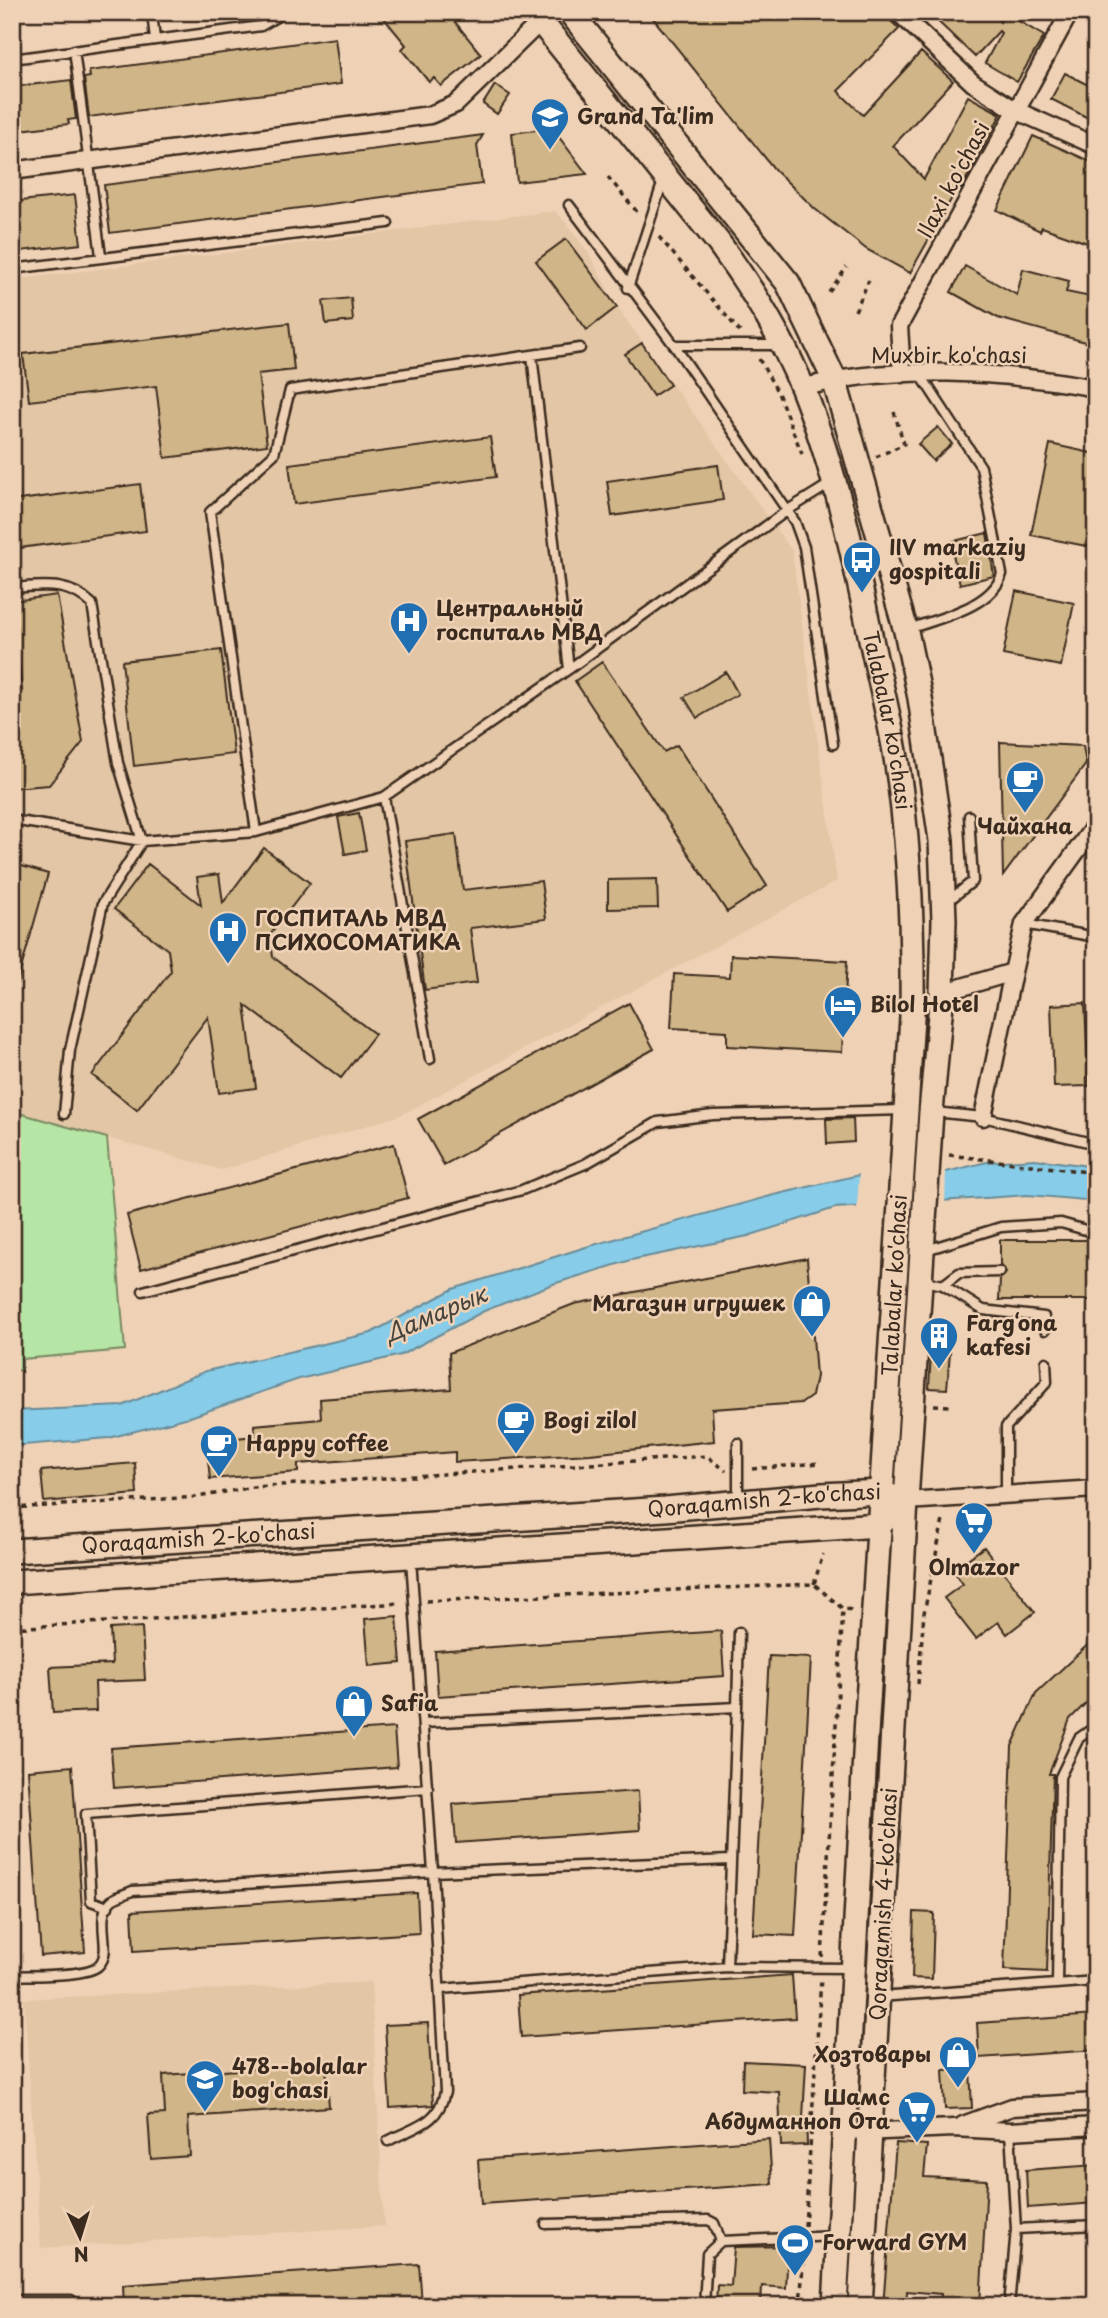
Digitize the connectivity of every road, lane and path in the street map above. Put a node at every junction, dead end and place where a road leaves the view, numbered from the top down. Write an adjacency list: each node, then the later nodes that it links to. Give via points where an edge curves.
1 (152, 12): 7 (lane)
2 (278, 12): 7 (lane, via 261,26)
3 (570, 12): 35 (main road, Talabalar ko'chasi, via 788,283)
4 (898, 12): 10 (street, via 973,83)
5 (1070, 12): 10 (street, Ilaxi ko'chasi)
6 (541, 15): 12 (street, via 456,104 430,115); 14 (main road, Talabalar ko'chasi)
7 (155, 40): 8 (lane)
8 (74, 50): 9 (lane); 12 (lane)
9 (12, 59)
10 (1015, 110): 11 (street); 33 (street, Ilaxi ko'chasi, via 899,326)
11 (1096, 146)
12 (88, 162): 13 (street); 19 (lane)
13 (12, 171)
14 (665, 175): 18 (lane); 30 (main road, Talabalar ko'chasi, via 743,277)
15 (608, 177): 18 (path)
16 (569, 205): 23 (lane)
17 (387, 223): 19 (lane)
18 (649, 225): 23 (lane); 27 (path)
19 (101, 256): 21 (lane)
20 (847, 267): 24 (path)
21 (12, 269)
22 (869, 280): 25 (path)
23 (628, 288): 28 (lane)
24 (829, 292)
25 (855, 310)
26 (746, 318): 27 (path)
27 (735, 325): 29 (path)
28 (674, 345): 29 (lane); 42 (lane)
29 (750, 345): 30 (lane); 39 (path, via 778,393)
30 (781, 345): 36 (main road, Talabalar ko'chasi)
31 (580, 348): 32 (lane)
32 (532, 355): 45 (lane); 51 (lane, via 290,390 274,454 210,512)
33 (902, 374): 34 (street, Muxbir ko'chasi); 35 (street, Muxbir ko'chasi)
34 (919, 374): 37 (street, Muxbir ko'chasi, via 1034,377); 44 (lane, via 981,467 1002,574 998,588 985,598)
35 (834, 379): 36 (street, Muxbir ko'chasi); 44 (main road, Talabalar ko'chasi)
36 (803, 388): 41 (main road, Talabalar ko'chasi)
37 (1096, 388)
38 (894, 412): 40 (path, via 904,444)
39 (802, 455)
40 (874, 458)
41 (833, 482): 42 (lane); 59 (main road, Talabalar ko'chasi, via 896,757 907,846 913,940)
42 (788, 510): 45 (lane); 46 (lane, via 804,547)
43 (12, 588): 52 (lane, via 57,585 79,592 92,604 118,763)
44 (905, 631): 53 (main road, Talabalar ko'chasi, via 941,840)
45 (569, 669): 47 (lane)
46 (833, 744)
47 (384, 797): 51 (lane); 58 (lane)
48 (969, 816): 53 (lane, via 973,881)
49 (12, 820): 52 (lane)
50 (1096, 824): 54 (street)
51 (256, 832): 52 (lane)
52 (142, 841): 61 (lane, via 103,903 70,1050)
53 (943, 906): 57 (main road, Talabalar ko'chasi)
54 (1024, 924): 55 (lane); 56 (street)
55 (1096, 937)
56 (1013, 972): 57 (street); 62 (street)
57 (942, 993): 60 (main road, Talabalar ko'chasi)
58 (430, 1059)
59 (906, 1110): 60 (main road); 70 (lane, via 713,1115 658,1122 585,1164 522,1190); 79 (main road, Talabalar ko'chasi)
60 (931, 1112): 62 (lane); 64 (main road, Talabalar ko'chasi)
61 (64, 1114)
62 (983, 1116): 63 (lane)
63 (1096, 1144)
64 (935, 1157): 65 (path); 67 (main road, Talabalar ko'chasi)
65 (1096, 1174)
66 (1096, 1233): 67 (lane, via 1061,1223 1001,1227)
67 (923, 1251): 69 (main road, Talabalar ko'chasi)
68 (1000, 1272): 69 (lane, via 959,1273)
69 (932, 1283): 71 (lane, via 983,1310 1044,1317); 81 (main road, Talabalar ko'chasi)
70 (143, 1292)
71 (1045, 1331)
72 (1046, 1362): 80 (lane, via 1047,1382 1006,1427)
73 (926, 1405): 74 (path)
74 (949, 1406)
75 (738, 1443): 77 (lane)
76 (819, 1463): 77 (path)
77 (736, 1471): 82 (lane); 83 (path, via 723,1471 707,1456)
78 (1096, 1489): 80 (street)
79 (881, 1492): 81 (main road, Qoraqamish 2-ko'chasi); 82 (main road, Qoraqamish 2-ko'chasi); 84 (main road, Talabalar ko'chasi)
80 (1006, 1495): 81 (street)
81 (906, 1501): 84 (main road, Qoraqamish 2-ko'chasi); 107 (main road, Qoraqamish 4-ko'chasi)
82 (738, 1503): 85 (main road, Qoraqamish 2-ko'chasi)
83 (12, 1508)
84 (879, 1525): 87 (main road, Qoraqamish 2-ko'chasi); 102 (main road, Qoraqamish 4-ko'chasi)
85 (12, 1551)
86 (823, 1554): 89 (path)
87 (410, 1556): 88 (main road, Qoraqamish 2-ko'chasi); 90 (lane)
88 (12, 1582)
89 (814, 1584): 90 (path); 91 (path)
90 (414, 1602): 92 (path); 95 (lane)
91 (843, 1609)
92 (12, 1628)
93 (739, 1632): 94 (lane)
94 (737, 1707): 95 (lane); 98 (lane)
95 (423, 1723): 97 (lane)
96 (1096, 1726): 105 (lane, via 1079,1738 1060,1777)
97 (428, 1788): 99 (lane); 100 (lane, via 86,1814 91,1901)
98 (731, 1860): 99 (lane); 101 (lane)
99 (433, 1872): 100 (lane, via 132,1891 112,1900); 106 (lane)
100 (108, 1907): 103 (lane, via 102,1918 103,1958 97,1968)
101 (727, 1967): 102 (lane); 106 (lane)
102 (855, 1969): 112 (main road, Qoraqamish 4-ko'chasi)
103 (12, 1976)
104 (1096, 1981): 105 (lane)
105 (1057, 1984): 107 (lane)
106 (440, 1989): 114 (lane, via 445,2092 441,2108 429,2120)
107 (878, 1997): 113 (main road, Qoraqamish 4-ko'chasi)
108 (1096, 2102): 110 (street, via 1012,2107)
109 (1096, 2126): 111 (street)
110 (954, 2128): 111 (street); 113 (street)
111 (1010, 2131): 117 (lane)
112 (845, 2132): 113 (street); 118 (main road, Qoraqamish 4-ko'chasi)
113 (871, 2132): 124 (main road, Qoraqamish 4-ko'chasi)
114 (388, 2141)
115 (547, 2224): 119 (lane, via 708,2220 714,2223)
116 (1096, 2225): 117 (lane)
117 (1016, 2229): 125 (lane)
118 (839, 2236): 119 (lane); 123 (main road, Qoraqamish 4-ko'chasi)
119 (721, 2241): 122 (lane, via 708,2254)
120 (12, 2300): 121 (lane, via 71,2300)
121 (79, 2306)
122 (705, 2306)
123 (835, 2306)
124 (860, 2306)
125 (1009, 2306)

